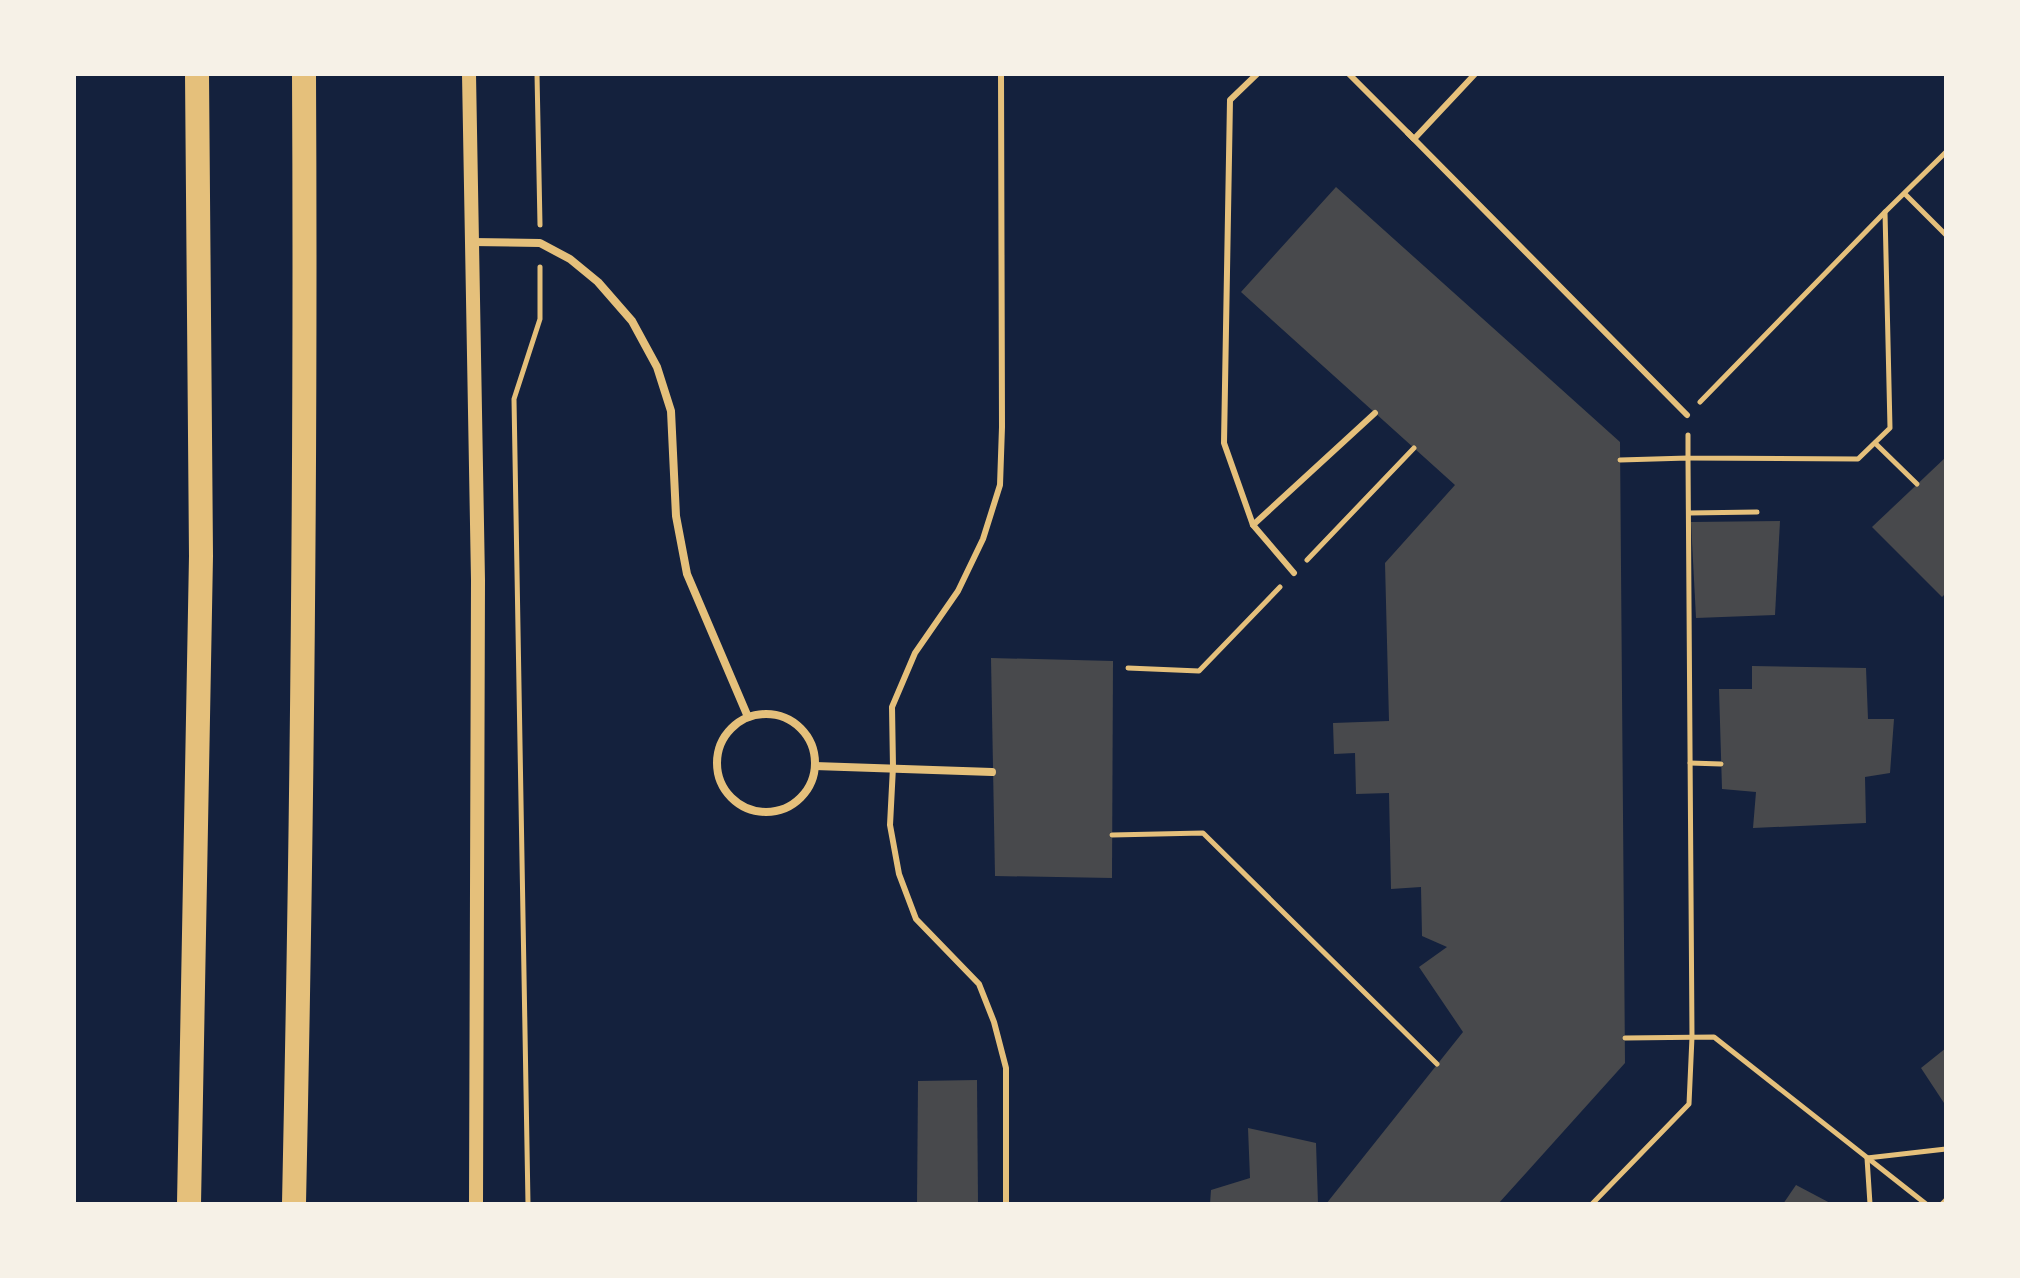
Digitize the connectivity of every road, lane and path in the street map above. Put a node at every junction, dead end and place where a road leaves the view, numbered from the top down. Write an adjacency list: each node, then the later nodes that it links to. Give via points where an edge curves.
1 (197, 74): 40 (highway, via 201,556)
2 (304, 74): 41 (highway, via 306,434)
3 (469, 74): 15 (street)
4 (537, 74): 11 (path)
5 (1001, 74): 31 (lane, via 1000,485 983,539 958,591 915,653 892,707)
6 (1257, 74): 25 (lane, via 1230,100 1224,443)
7 (1349, 74): 9 (lane)
8 (1475, 74): 9 (lane, via 1414,139)
9 (1408, 133): 18 (lane)
10 (1946, 152): 12 (path)
11 (540, 188)
12 (1905, 194): 13 (path); 14 (path)
13 (1885, 212): 18 (path); 19 (path, via 1890,428)
14 (1946, 235)
15 (472, 242): 27 (street, via 540,243 598,282 632,321 657,367 671,411 676,516 687,574); 42 (street, via 478,580)
16 (540, 305): 43 (path, via 514,399)
17 (1375, 413): 25 (lane)
18 (1687, 415): 20 (path)
19 (1875, 443): 20 (path, via 1858,459); 22 (path)
20 (1688, 458): 21 (path); 24 (path)
21 (1620, 460)
22 (1917, 484)
23 (1757, 512): 24 (path)
24 (1689, 513): 28 (path)
25 (1253, 525): 26 (lane)
26 (1294, 573)
27 (748, 717): 30 (street, via 781,715 797,724 808,737); 30 (street, via 730,729 717,764 721,781 740,804 756,811 785,808 811,783)
28 (1690, 763): 29 (path); 34 (path)
29 (1721, 764)
30 (815, 766): 31 (street)
31 (893, 767): 32 (street); 44 (lane, via 890,825 899,874 916,919 979,984 1006,1068)
32 (992, 772)
33 (1112, 835): 36 (path, via 1203,833)
34 (1692, 1037): 35 (path); 38 (path, via 1714,1037); 45 (path, via 1689,1104)
35 (1625, 1038)
36 (1437, 1064)
37 (1946, 1149): 38 (path)
38 (1867, 1158): 46 (path); 47 (path)
39 (1946, 1200): 48 (path)
40 (189, 1204)
41 (294, 1204)
42 (476, 1204)
43 (528, 1204)
44 (1006, 1204)
45 (1592, 1204)
46 (1870, 1204)
47 (1926, 1204)
48 (1942, 1204)

